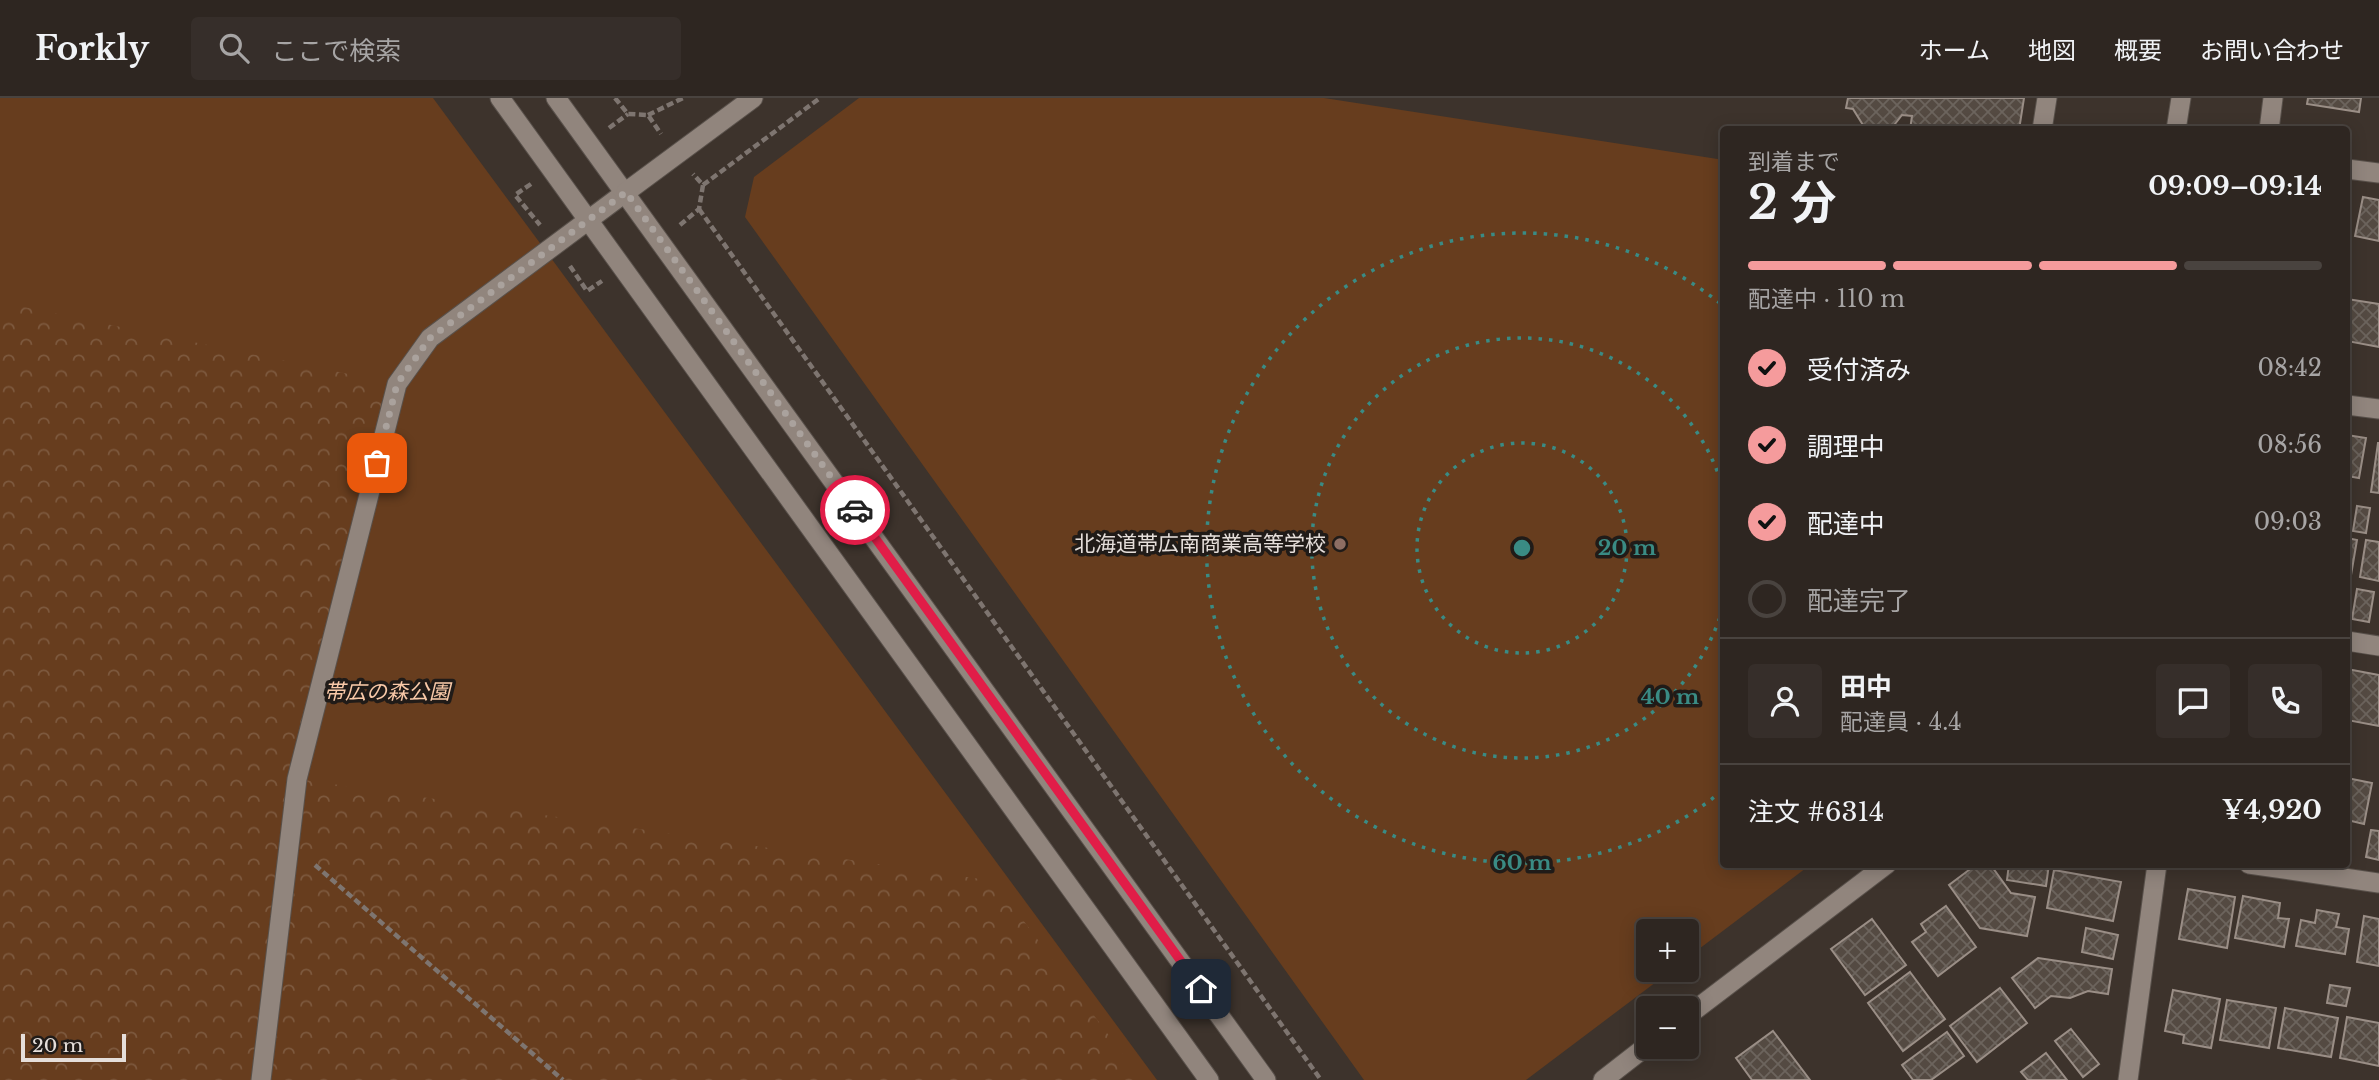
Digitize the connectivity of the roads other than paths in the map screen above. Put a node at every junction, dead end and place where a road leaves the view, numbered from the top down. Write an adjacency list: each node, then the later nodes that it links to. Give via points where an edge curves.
1 (500, 98): 13 (street)
2 (556, 98): 12 (street)
3 (753, 98): 12 (street)
4 (2047, 98): 7 (street)
5 (2180, 98): 8 (street)
6 (2273, 98): 9 (street)
7 (2043, 126)
8 (2176, 126)
9 (2270, 126)
10 (2350, 169): 11 (street)
11 (2379, 173)
12 (626, 192): 13 (street); 26 (street)
13 (588, 220): 24 (street, via 430,338 397,384 298,779); 25 (street)
14 (2350, 405): 15 (street)
15 (2379, 409)
16 (2350, 641): 17 (street)
17 (2379, 646)
18 (1882, 868): 22 (street)
19 (2156, 868): 28 (street)
20 (2276, 868): 21 (street)
21 (2379, 883)
22 (1699, 1007)
23 (1636, 1054): 27 (street)
24 (261, 1080)
25 (1209, 1080)
26 (1266, 1080)
27 (1603, 1080)
28 (2128, 1080)

